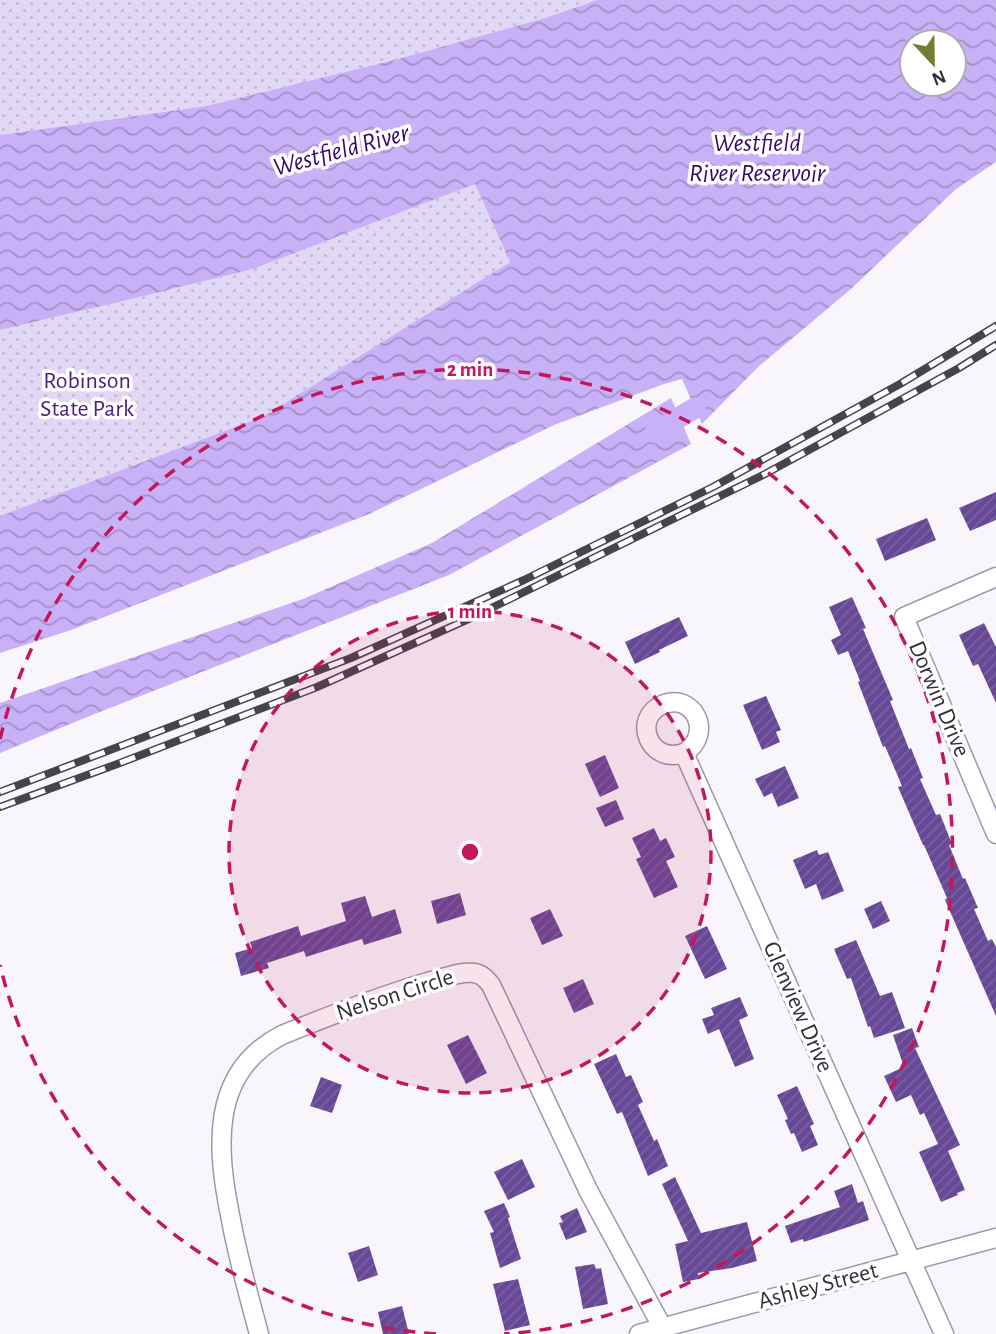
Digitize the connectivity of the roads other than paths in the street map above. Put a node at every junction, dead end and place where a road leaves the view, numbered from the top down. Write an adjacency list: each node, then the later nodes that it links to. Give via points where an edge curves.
1 (996, 578): 3 (street, Dorwin Drive, via 904,617)
2 (684, 753): 5 (street, Glenview Drive)
3 (996, 834)
4 (996, 1238): 5 (street, Ashley Street)
5 (912, 1261): 6 (street, Ashley Street); 9 (street, Glenview Drive)
6 (665, 1331): 7 (street, Nelson Circle, via 589,1192 491,985 484,976 461,973 404,989 282,1035 256,1054 234,1083 221,1124 224,1188); 8 (street, Ashley Street)
7 (260, 1334)
8 (639, 1334)
9 (944, 1334)

